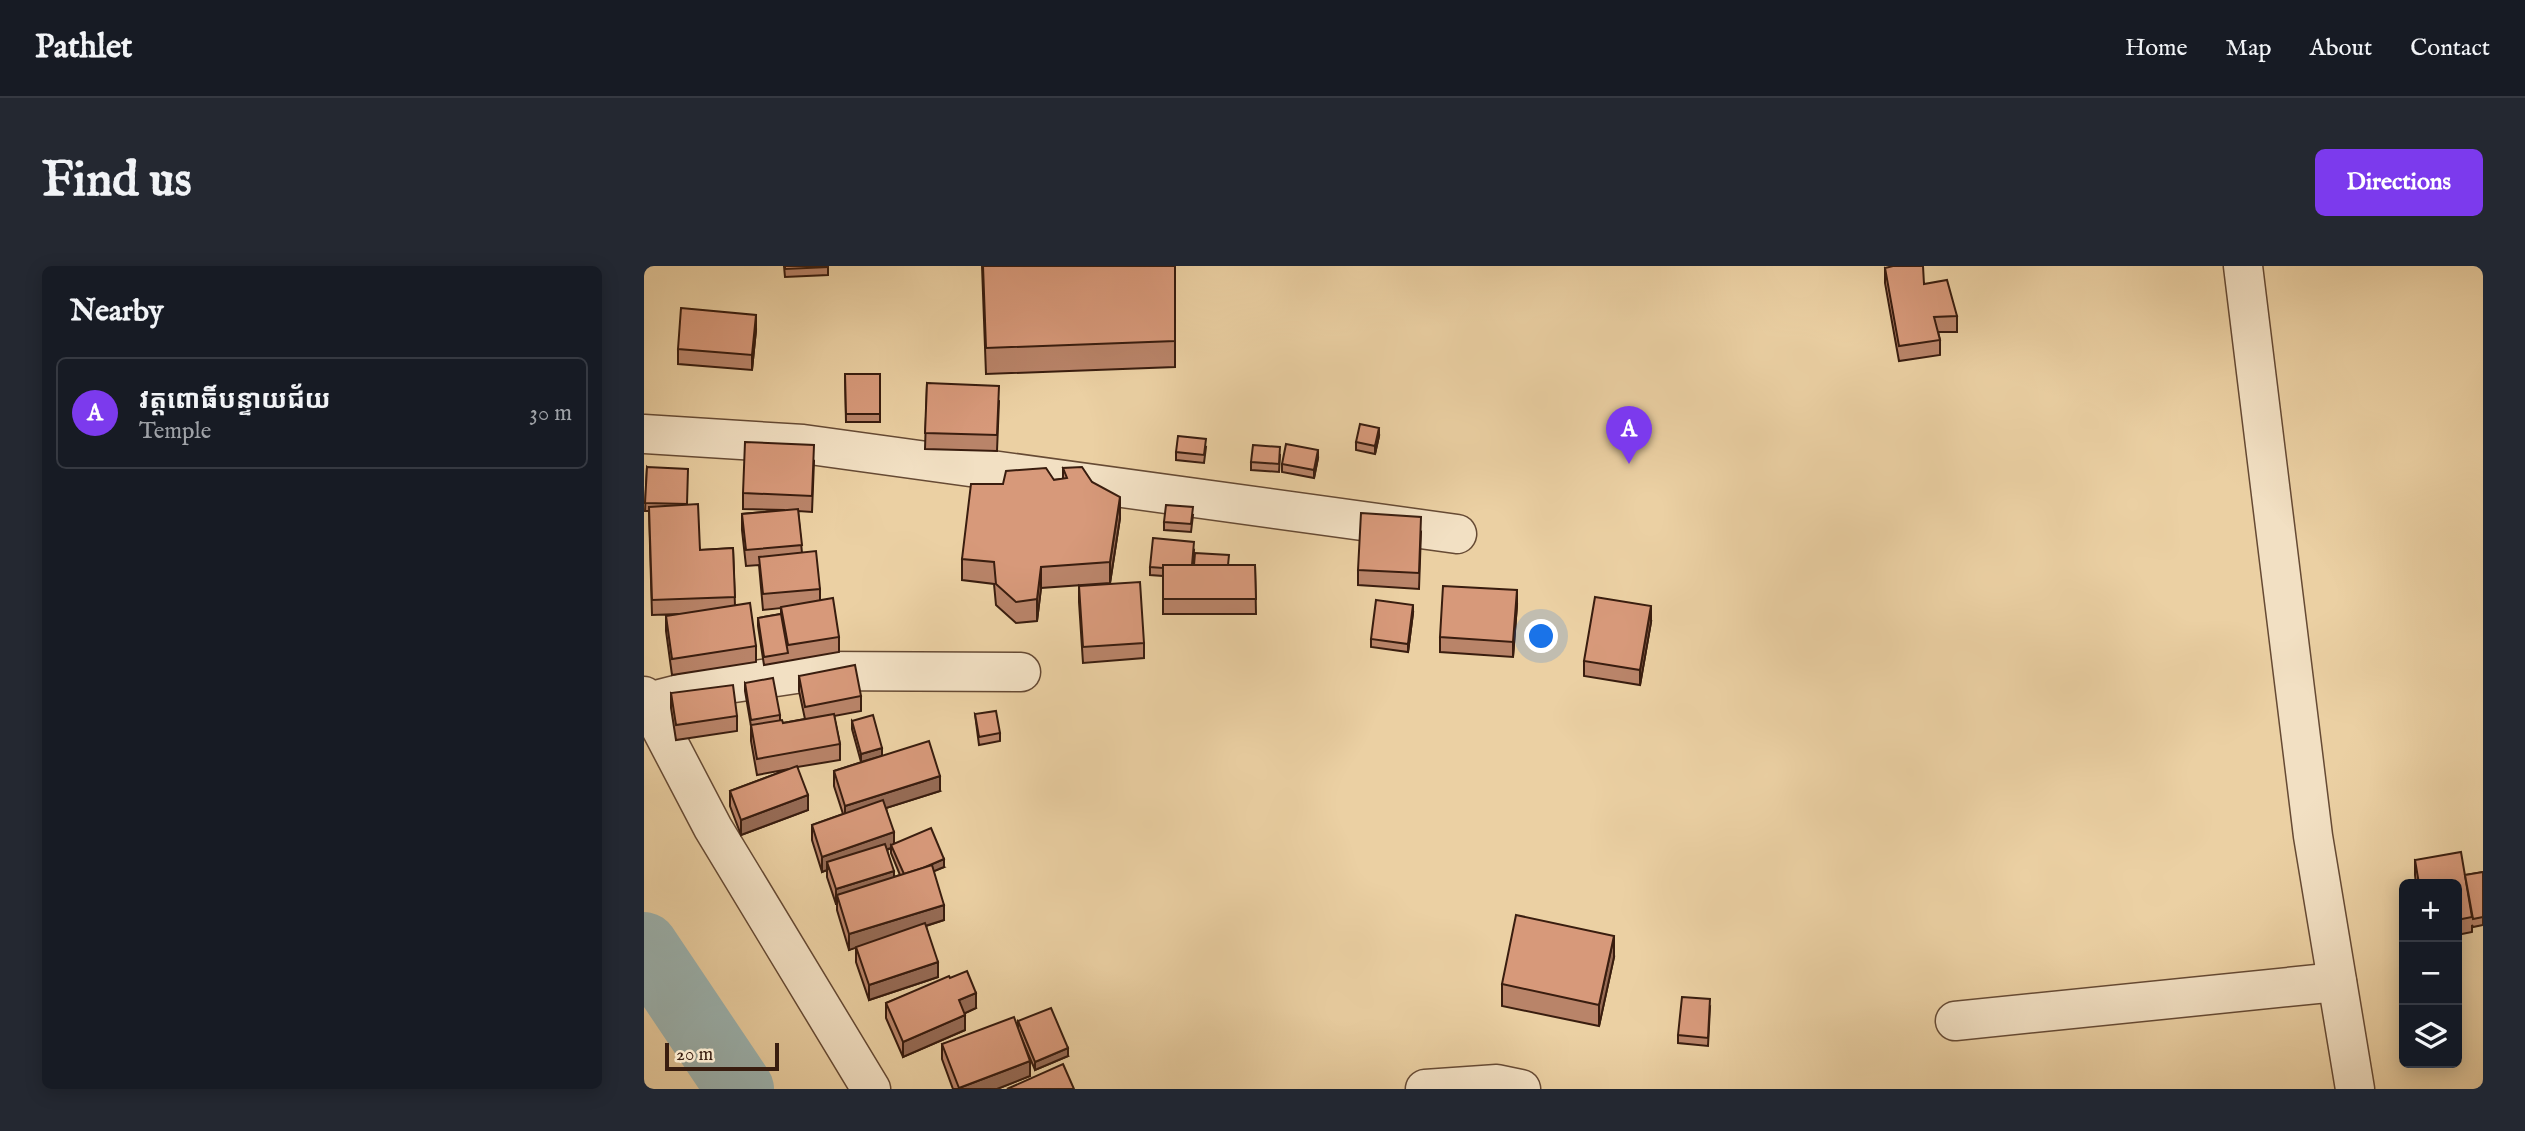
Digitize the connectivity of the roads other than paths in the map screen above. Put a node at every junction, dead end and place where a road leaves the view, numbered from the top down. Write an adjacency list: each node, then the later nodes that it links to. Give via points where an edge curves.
1 (2243, 266): 6 (street, via 2312,836)
2 (644, 434): 3 (street, via 803,444)
3 (1458, 534)
4 (1021, 672): 5 (street, via 816,671)
5 (646, 699): 8 (street, via 713,828)
6 (2337, 982): 7 (street); 11 (street)
7 (1955, 1021)
8 (871, 1089)
9 (1425, 1089): 10 (street, via 1497,1084)
10 (1521, 1089)
11 (2355, 1089)

